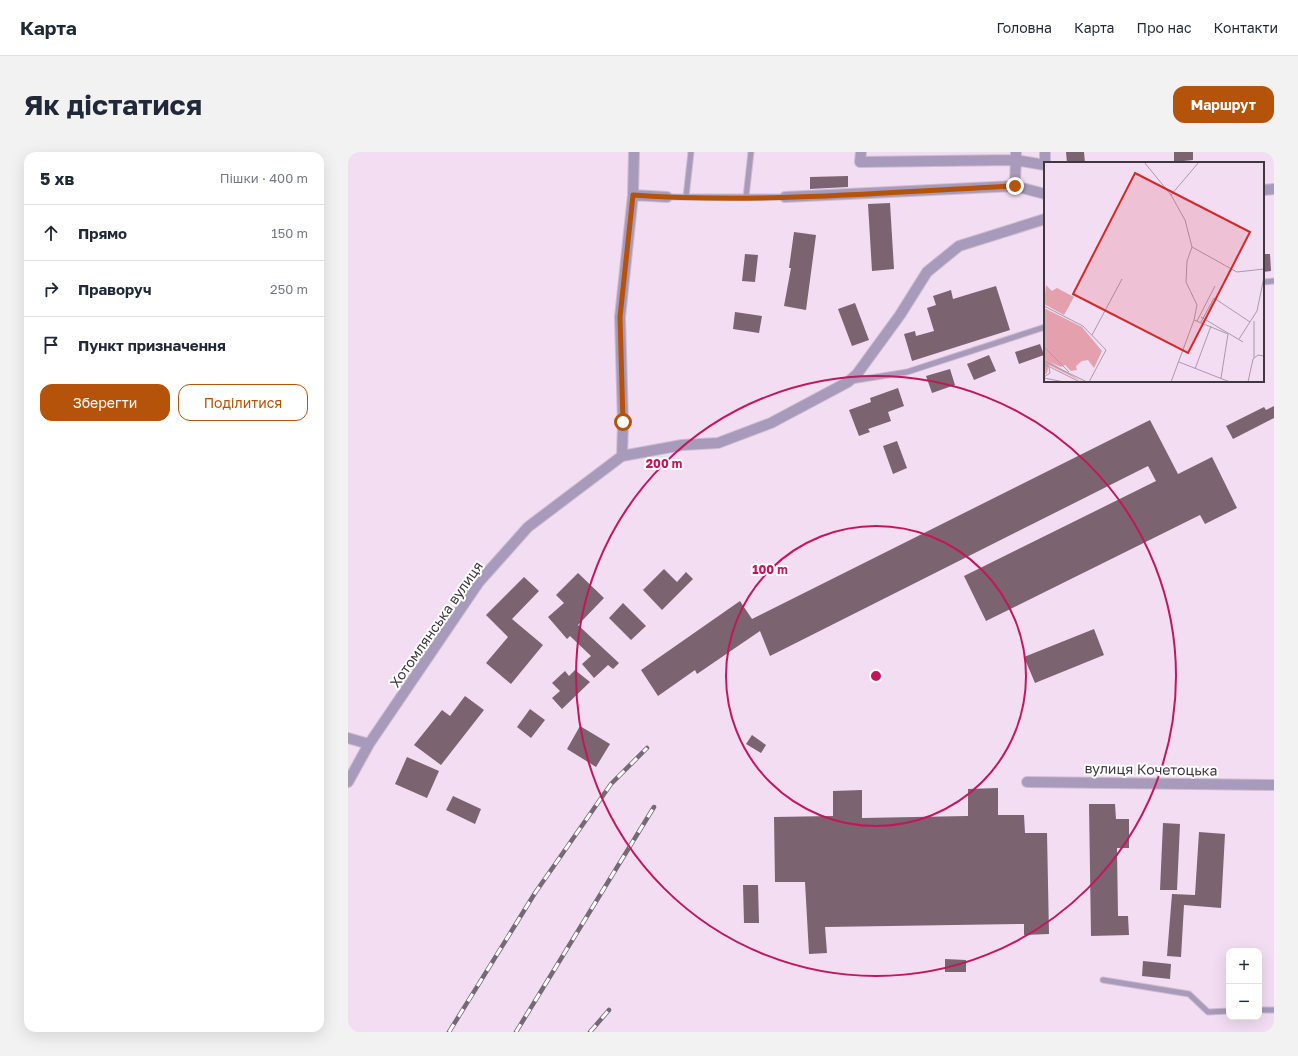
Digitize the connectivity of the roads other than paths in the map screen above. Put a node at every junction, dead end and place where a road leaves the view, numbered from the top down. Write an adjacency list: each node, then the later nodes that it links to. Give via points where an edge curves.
1 (634, 152): 11 (street)
2 (691, 152): 13 (lane)
3 (751, 152): 14 (lane)
4 (861, 152): 5 (street, via 860,162)
5 (1015, 156): 6 (street); 7 (street)
6 (1044, 164)
7 (1015, 186): 10 (street); 15 (street)
8 (1274, 189): 9 (street)
9 (1264, 190)
10 (1044, 194)
11 (633, 195): 12 (street); 21 (street, via 620,317)
12 (667, 197): 13 (lane)
13 (686, 197): 14 (lane)
14 (746, 197): 15 (lane)
15 (785, 197)
16 (1044, 219): 20 (street, Хотомлянська вулиця, via 959,246 927,272 900,315 857,374)
17 (1274, 281): 18 (lane)
18 (1264, 282)
19 (1044, 327): 20 (lane, via 907,372)
20 (848, 382): 21 (street, Хотомлянська вулиця, via 771,423 718,443 682,445)
21 (622, 456): 23 (street, Хотомлянська вулиця, via 528,527 479,582)
22 (348, 738): 23 (street)
23 (369, 744): 24 (street, Хотомлянська вулиця)
24 (348, 782)
25 (1027, 782): 26 (street, вулиця Кочетоцька)
26 (1274, 785)
27 (1103, 980): 30 (lane, via 1189,994 1208,1012)
28 (1262, 1010): 29 (lane)
29 (1274, 1010)
30 (1226, 1011)

